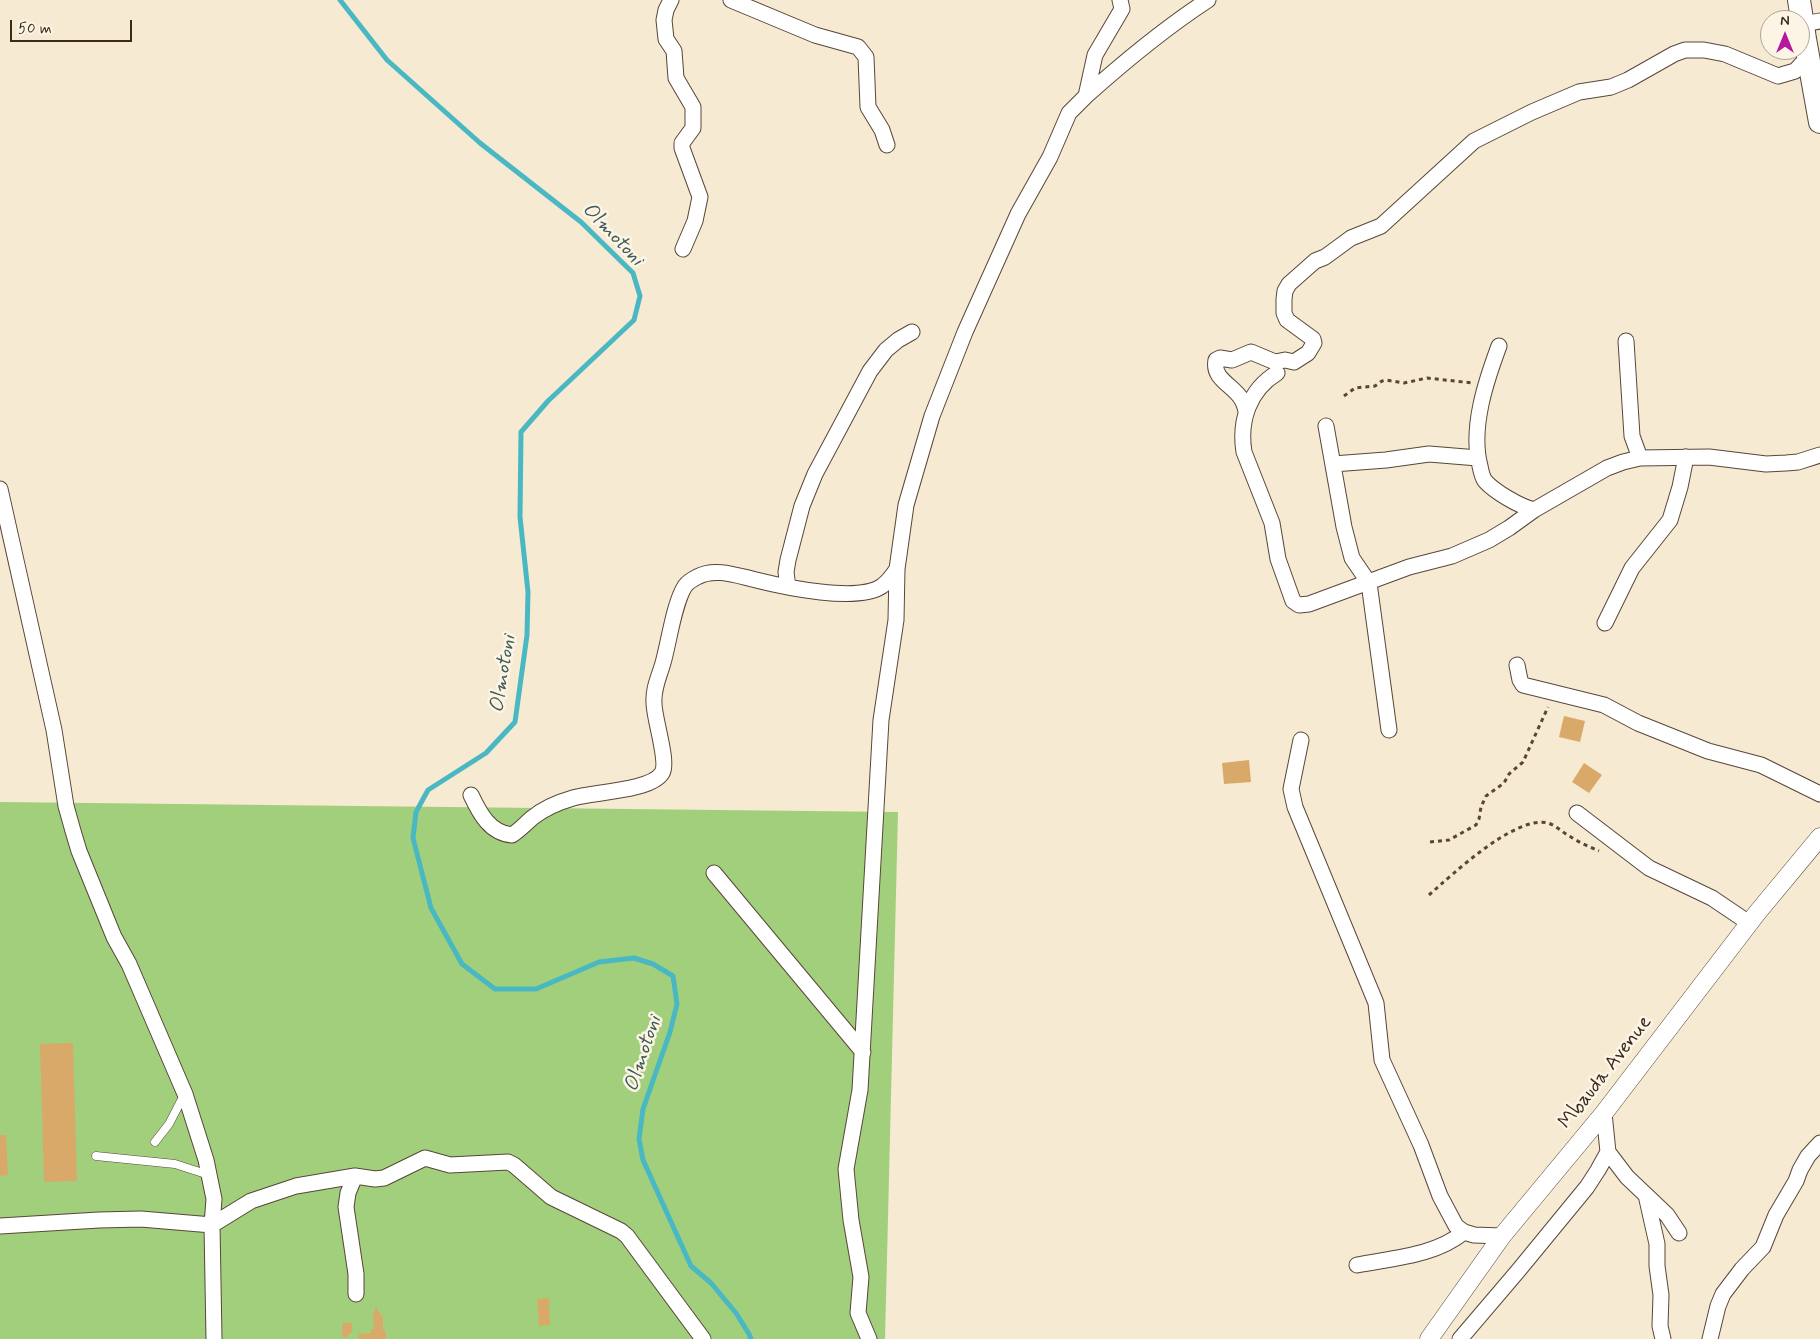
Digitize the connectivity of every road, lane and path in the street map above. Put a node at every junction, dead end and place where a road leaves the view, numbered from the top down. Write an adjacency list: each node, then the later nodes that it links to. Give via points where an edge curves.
1 (671, 0): 12 (street, via 664,20 666,39 674,51 676,78 693,107 693,128 682,148 700,198 695,221)
2 (731, 0): 11 (street, via 816,35 858,47 866,56 868,107)
3 (1120, 0): 9 (street, via 1122,9 1095,56)
4 (1208, 0): 9 (street, via 1113,71)
5 (1799, 0): 6 (main road)
6 (1811, 23)
7 (1805, 60): 19 (street, via 1795,71 1778,76 1725,54 1685,50 1628,80 1610,87 1579,92 1474,142 1381,226 1351,238 1289,284 1285,291 1284,314 1287,320 1313,339 1314,344 1308,353 1294,362 1275,362 1251,352 1232,360 1216,360 1218,375 1241,397)
8 (1809, 60): 10 (main road)
9 (1086, 96): 28 (street, via 1069,113 1050,157 1018,214 965,332 932,416 906,505)
10 (1820, 122)
11 (888, 145)
12 (683, 249)
13 (912, 332): 30 (street, via 886,350 870,371 815,474 802,506 788,560)
14 (1626, 341): 24 (street, via 1632,436)
15 (1499, 346): 17 (street)
16 (1277, 373): 19 (street, via 1263,384)
17 (1485, 387): 18 (path, via 1470,382 1427,378 1404,383 1382,380 1375,386 1355,388); 23 (street, via 1479,418)
18 (1344, 396)
19 (1246, 411): 29 (street, via 1244,452 1272,523 1278,559 1293,601 1299,605 1310,604)
20 (1326, 426): 25 (street)
21 (1820, 455): 22 (street, via 1798,462 1766,464)
22 (1686, 457): 24 (street); 31 (street, via 1670,520 1632,568)
23 (1478, 458): 25 (street, via 1429,454); 27 (street, via 1485,481 1514,503)
24 (1640, 458): 27 (street, via 1607,468)
25 (1333, 464): 29 (street, via 1352,558)
26 (0, 489): 46 (street, via 54,730 66,806 79,851)
27 (1534, 510): 29 (street, via 1510,528 1452,556 1410,567)
28 (897, 569): 30 (street, via 883,586 870,591 840,593); 45 (street, via 896,620 881,720)
29 (1369, 583): 34 (street)
30 (788, 587): 37 (street, via 722,573 706,573 685,586 655,684 656,724 665,762 664,770 655,780 559,803 533,817 512,835 494,830)
31 (1605, 623)
32 (1517, 665): 33 (street, via 1523,685)
33 (1564, 695): 36 (street, via 1604,705 1638,723 1708,751 1761,765); 40 (path, via 1551,702 1523,762 1504,783 1486,796 1476,825 1449,840)
34 (1389, 730)
35 (1301, 740): 57 (street, via 1291,789 1294,807 1376,1003 1382,1060 1421,1145 1440,1196 1456,1226)
36 (1820, 794)
37 (471, 795)
38 (1577, 813): 44 (street, via 1649,868 1712,898)
39 (1820, 836): 44 (street, Mbauda Avenue)
40 (1430, 842)
41 (1601, 852): 43 (path, via 1571,838 1553,825 1528,824 1482,851)
42 (714, 873): 45 (street)
43 (1429, 895)
44 (1749, 923): 47 (street, Mbauda Avenue)
45 (863, 1052): 64 (street, via 846,1169 861,1277 858,1314)
46 (185, 1094): 48 (lane); 52 (street)
47 (1604, 1113): 50 (street); 59 (street, Mbauda Avenue)
48 (155, 1142)
49 (1820, 1143): 68 (street, via 1800,1170 1763,1247 1723,1294)
50 (1608, 1152): 54 (street); 66 (street, via 1587,1187)
51 (96, 1156): 52 (lane, via 176,1164)
52 (210, 1175): 55 (street, via 214,1199)
53 (355, 1176): 55 (street, via 296,1186 251,1201); 61 (street, via 346,1207); 63 (street, via 384,1178 425,1158 450,1165 508,1162 551,1197 627,1236)
54 (1646, 1195): 58 (street, via 1667,1215); 67 (street, via 1657,1244)
55 (212, 1225): 56 (street, via 141,1219); 62 (street)
56 (0, 1226)
57 (1464, 1232): 59 (street); 60 (street, via 1437,1248)
58 (1679, 1233)
59 (1502, 1236): 65 (street, Mbauda Avenue)
60 (1357, 1265)
61 (356, 1294)
62 (214, 1339)
63 (703, 1339)
64 (868, 1339)
65 (1429, 1339)
66 (1460, 1339)
67 (1663, 1339)
68 (1710, 1339)

